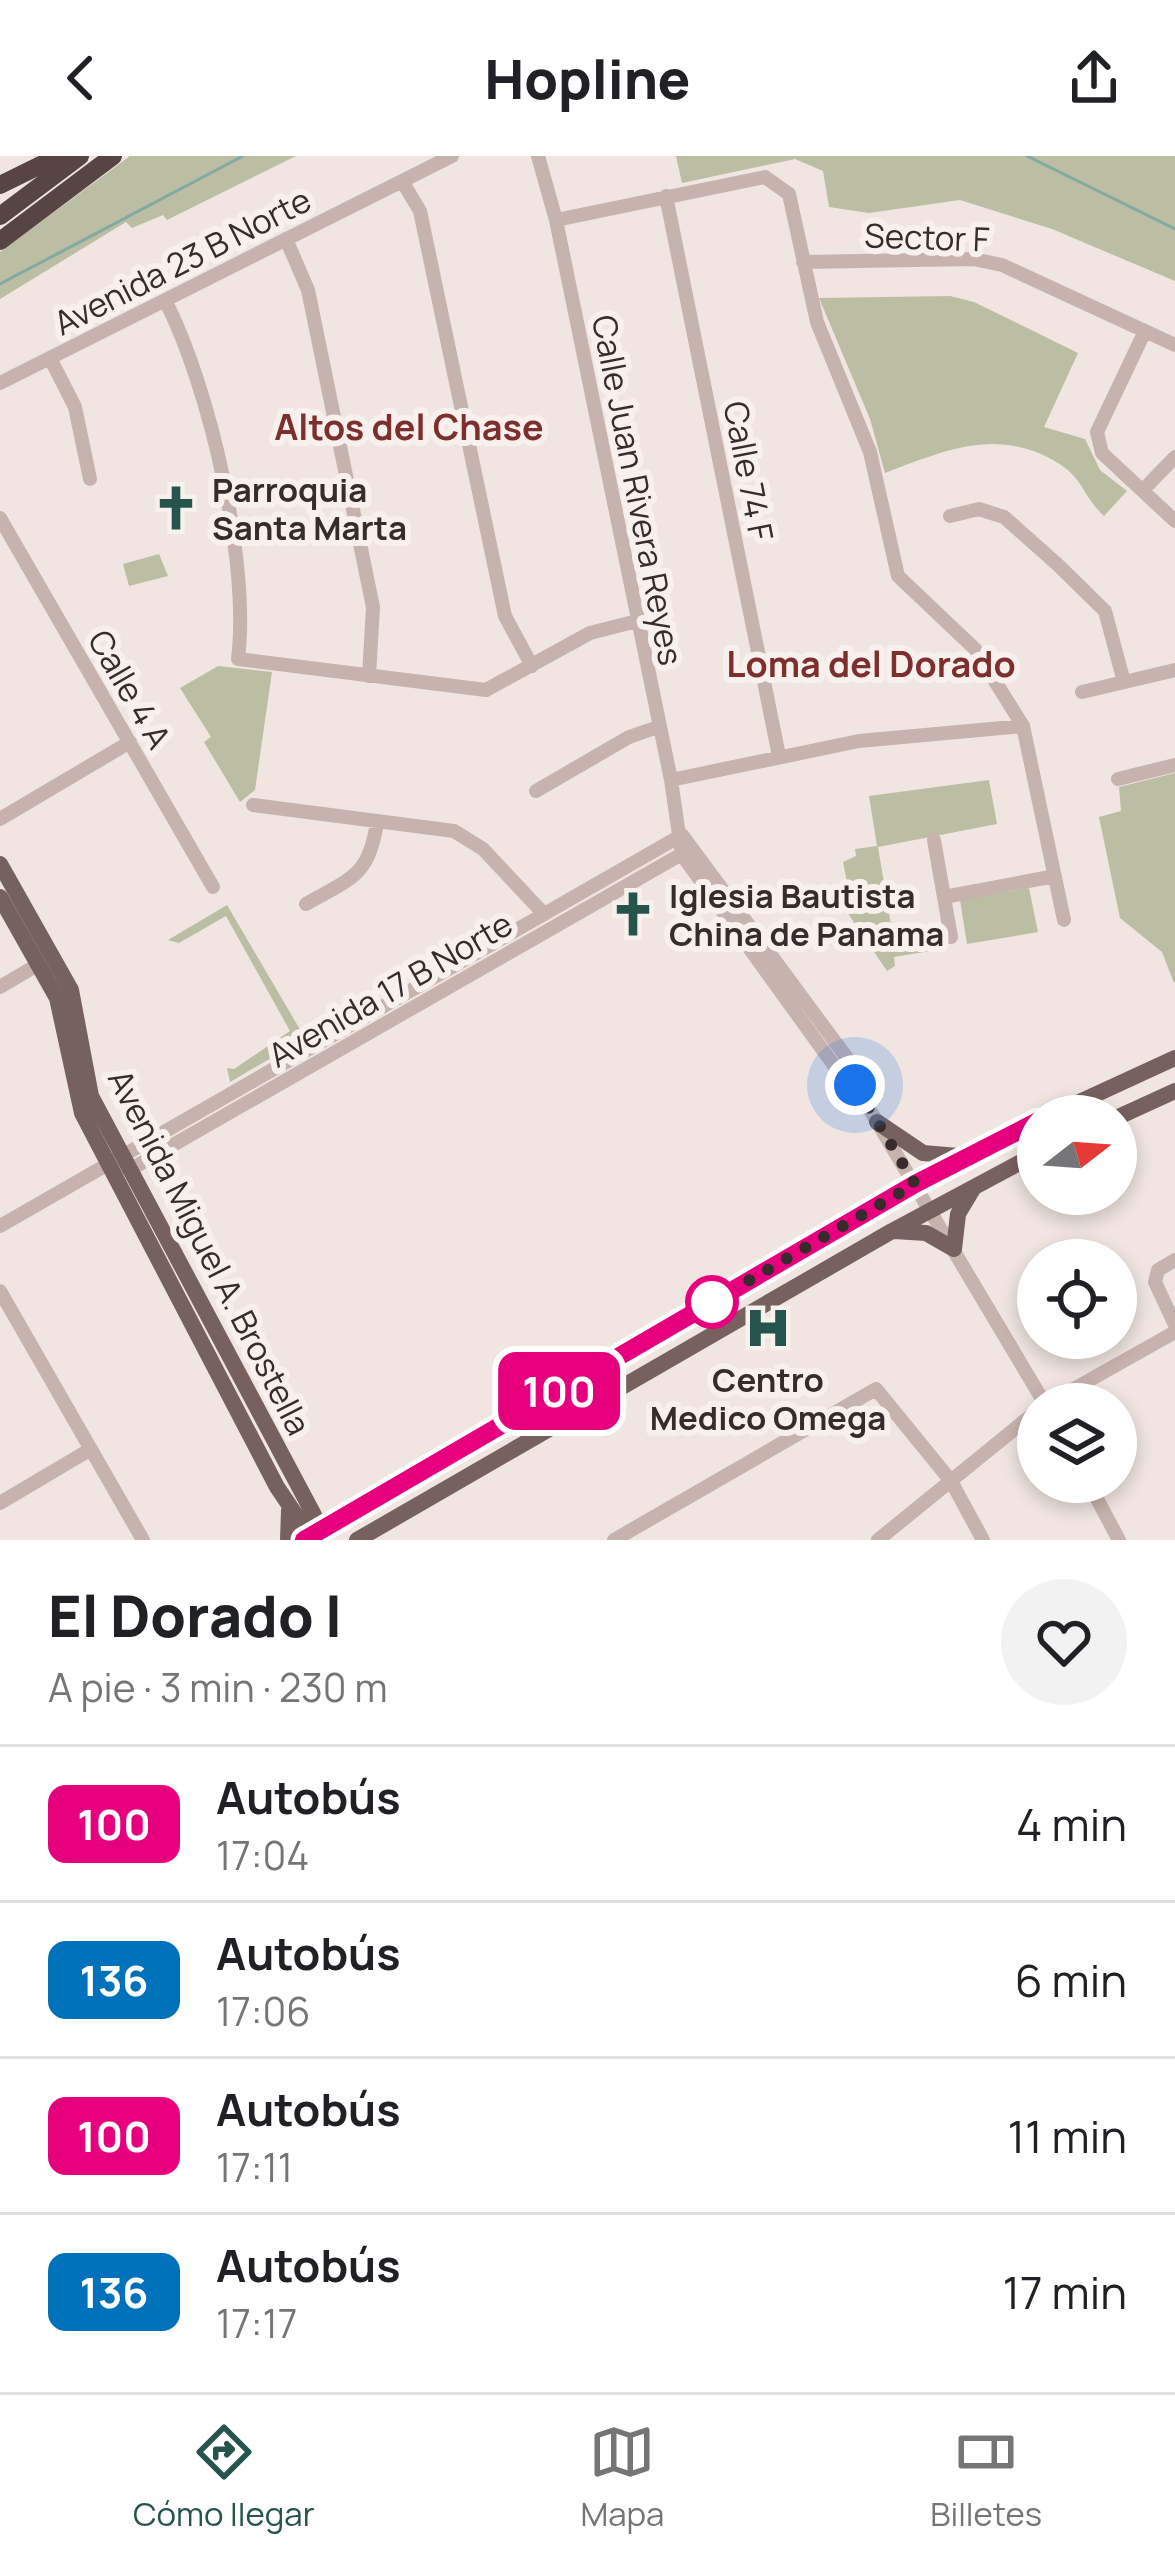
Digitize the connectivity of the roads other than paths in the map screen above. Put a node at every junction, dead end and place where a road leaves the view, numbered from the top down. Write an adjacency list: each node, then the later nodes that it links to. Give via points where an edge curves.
1 (59, 156): 7 (highway)
2 (80, 156): 9 (highway)
3 (113, 156): 12 (highway)
4 (452, 156): 6 (street, Avenida 23 B Norte)
5 (538, 156): 10 (street, Calle Juan Rivera Reyes)
6 (402, 181): 11 (street, Avenida 23 B Norte); 26 (street, via 421,211 505,616)
7 (0, 184)
8 (666, 196): 10 (street); 13 (street, via 765,176 781,183); 34 (street, Calle 74 F)
9 (0, 216)
10 (556, 220): 25 (street, Calle Juan Rivera Reyes)
11 (286, 239): 14 (street, Avenida 23 B Norte); 28 (street, via 308,290 373,607)
12 (0, 241)
13 (803, 262): 15 (street, Sector F, via 973,259); 31 (street, via 870,452 898,576 975,649)
14 (165, 301): 17 (street, Avenida 23 B Norte); 28 (street, via 193,361 241,585 238,659)
15 (1145, 331): 16 (street, Sector F); 21 (street, via 1097,432 1102,452)
16 (1175, 345)
17 (50, 358): 18 (street, Avenida 23 B Norte); 20 (street, via 75,406)
18 (0, 383)
19 (1175, 457): 21 (street)
20 (90, 479)
21 (1143, 490): 24 (street)
22 (950, 516): 29 (street, via 979,509 1004,517 1057,564 1105,610)
23 (0, 518): 33 (street, Calle 4 A)
24 (1175, 521)
25 (637, 621): 26 (street, via 590,633); 32 (street, Calle Juan Rivera Reyes)
26 (532, 666): 28 (street, via 486,690)
27 (1175, 670): 29 (street)
28 (369, 676)
29 (1124, 682): 30 (street)
30 (1082, 692)
31 (1023, 726): 34 (street); 45 (street)
32 (658, 727): 37 (street, Calle Juan Rivera Reyes); 38 (street)
33 (130, 742): 40 (street); 46 (street, Calle 4 A)
34 (778, 756): 37 (street)
35 (1175, 765): 36 (street)
36 (1118, 779)
37 (671, 780): 43 (street, Calle Juan Rivera Reyes)
38 (536, 791)
39 (253, 805): 41 (street)
40 (0, 819)
41 (377, 822): 49 (street, via 364,870); 50 (street, via 454,831 483,849)
42 (934, 840): 48 (street)
43 (686, 846): 50 (street, Avenida 17 B Norte); 59 (street, Calle Juan Rivera Reyes); 62 (street, Avenida 17 B Norte)
44 (0, 864): 62 (main road, Avenida Miguel A. Brostella, via 68,982 91,1096)
45 (1055, 876): 48 (street); 51 (street)
46 (213, 887)
47 (0, 897): 53 (main road, Avenida Miguel A. Brostella)
48 (944, 897): 52 (street)
49 (306, 904)
50 (543, 913): 62 (street, Avenida 17 B Norte)
51 (1064, 920)
52 (951, 938)
53 (39, 964): 54 (street); 62 (main road, Avenida Miguel A. Brostella, via 57,998 77,1103)
54 (0, 987)
55 (1175, 1058): 57 (main road)
56 (1175, 1091): 58 (main road)
57 (1095, 1095)
58 (1137, 1108)
59 (878, 1122): 61 (main road, via 923,1153); 65 (street, Calle Juan Rivera Reyes)
60 (1017, 1132): 61 (main road)
61 (971, 1155): 65 (main road)
62 (122, 1162): 67 (street, Avenida 17 B Norte); 79 (main road, Avenida Miguel A. Brostella)
63 (1017, 1164): 64 (main road)
64 (978, 1183): 66 (main road); 69 (main road, via 958,1214)
65 (915, 1184): 66 (street, Calle Juan Rivera Reyes); 81 (main road)
66 (931, 1210): 68 (main road); 69 (street, Calle Juan Rivera Reyes)
67 (0, 1226)
68 (892, 1231): 69 (main road, via 926,1233); 83 (main road)
69 (954, 1250): 73 (street, Calle Juan Rivera Reyes)
70 (1175, 1260): 72 (street, via 1155,1282)
71 (0, 1292): 76 (street)
72 (1175, 1329): 74 (street)
73 (1033, 1383)
74 (1082, 1383)
75 (1017, 1427): 77 (street)
76 (92, 1449): 78 (street); 84 (street)
77 (951, 1481): 86 (street, via 876,1389); 87 (street); 88 (street)
78 (0, 1503)
79 (296, 1503): 81 (main road); 82 (main road, Avenida Miguel A. Brostella, via 314,1515); 85 (main road)
80 (1099, 1503): 89 (street)
81 (347, 1515): 82 (main road)
82 (313, 1538)
83 (361, 1539)
84 (143, 1540)
85 (288, 1540)
86 (614, 1540)
87 (878, 1540)
88 (983, 1540)
89 (1119, 1540)

